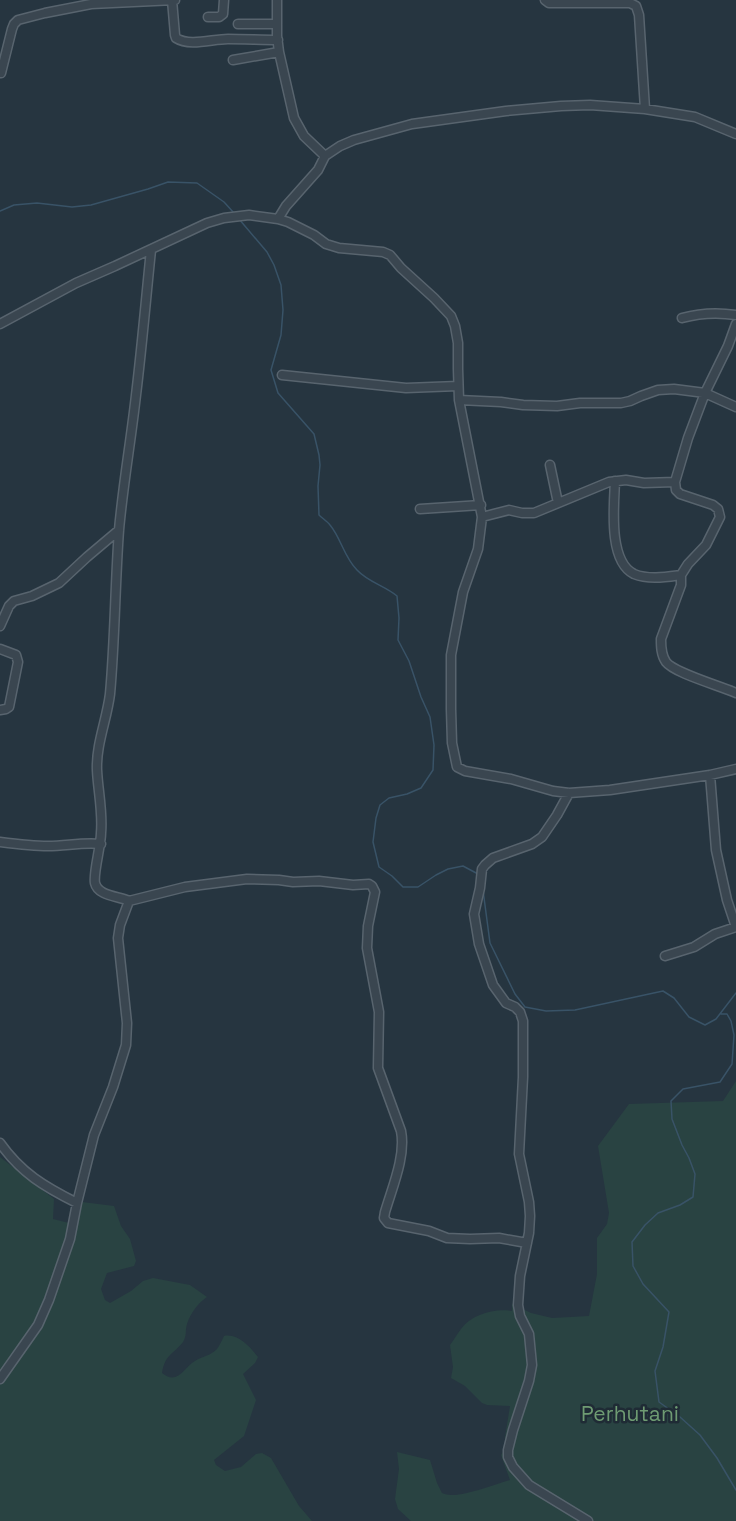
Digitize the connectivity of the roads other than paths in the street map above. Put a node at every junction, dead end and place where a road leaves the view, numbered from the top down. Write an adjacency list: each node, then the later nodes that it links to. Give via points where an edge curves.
1 (173, 0): 5 (street); 9 (street, via 175,35 182,41)
2 (224, 0): 6 (street, via 223,15)
3 (277, 0): 8 (street)
4 (545, 0): 13 (street, via 636,6)
5 (91, 2): 12 (street, via 18,20)
6 (208, 17)
7 (238, 24): 8 (street)
8 (277, 24): 9 (street)
9 (278, 40): 10 (street)
10 (279, 52): 11 (street); 15 (street, via 294,118 304,136)
11 (232, 60)
12 (1, 73)
13 (645, 108): 14 (street, via 695,117); 15 (street, via 561,106 412,124 354,140)
14 (736, 134)
15 (325, 156): 16 (street)
16 (279, 219): 17 (street, via 249,215 224,218); 23 (street, via 326,244 379,250 390,255 451,316 458,334)
17 (151, 250): 20 (street, via 76,283); 34 (street)
18 (736, 315): 19 (street, via 697,314)
19 (682, 318)
20 (0, 324)
21 (736, 324): 24 (street)
22 (282, 375): 23 (street, via 406,388)
23 (458, 386): 25 (street)
24 (705, 393): 25 (street, via 674,388 621,403 557,406); 26 (street); 29 (street)
25 (459, 400): 31 (street)
26 (736, 407)
27 (550, 465): 30 (street)
28 (615, 481): 29 (street); 30 (street); 35 (street, via 617,550 626,567 646,577)
29 (675, 482): 35 (street, via 680,494 713,504 720,517 706,545)
30 (558, 503): 33 (street, via 534,513 510,510)
31 (481, 505): 32 (street); 33 (street)
32 (420, 509)
33 (482, 517): 42 (street, via 452,655 455,762 465,771)
34 (119, 530): 36 (street, via 59,583 14,601); 44 (street, via 109,698 97,763)
35 (681, 575): 38 (street, via 661,639 666,662)
36 (0, 626)
37 (0, 649): 39 (street, via 15,655 18,662 9,707)
38 (736, 693)
39 (0, 710)
40 (736, 769): 41 (street)
41 (710, 775): 42 (street); 46 (street, via 716,850)
42 (569, 793): 50 (street, via 542,837 493,858 482,869 474,914 493,985 506,1003 520,1012 523,1022 518,1143 530,1209)
43 (0, 842): 44 (street, via 50,846)
44 (101, 844): 45 (street, via 95,884 103,894)
45 (129, 901): 49 (street, via 118,938 126,1045 94,1135); 50 (street, via 185,887 248,879 372,886 375,892 367,948 379,1012 378,1068 403,1139 384,1218 388,1223 447,1238 499,1238)
46 (736, 927): 47 (street)
47 (665, 956)
48 (0, 1143): 49 (street, via 24,1172)
49 (77, 1203): 51 (street, via 70,1239 49,1300 38,1325)
50 (527, 1243): 52 (street, via 518,1305 529,1334 532,1365 508,1457 529,1485)
51 (0, 1379)
52 (588, 1521)

